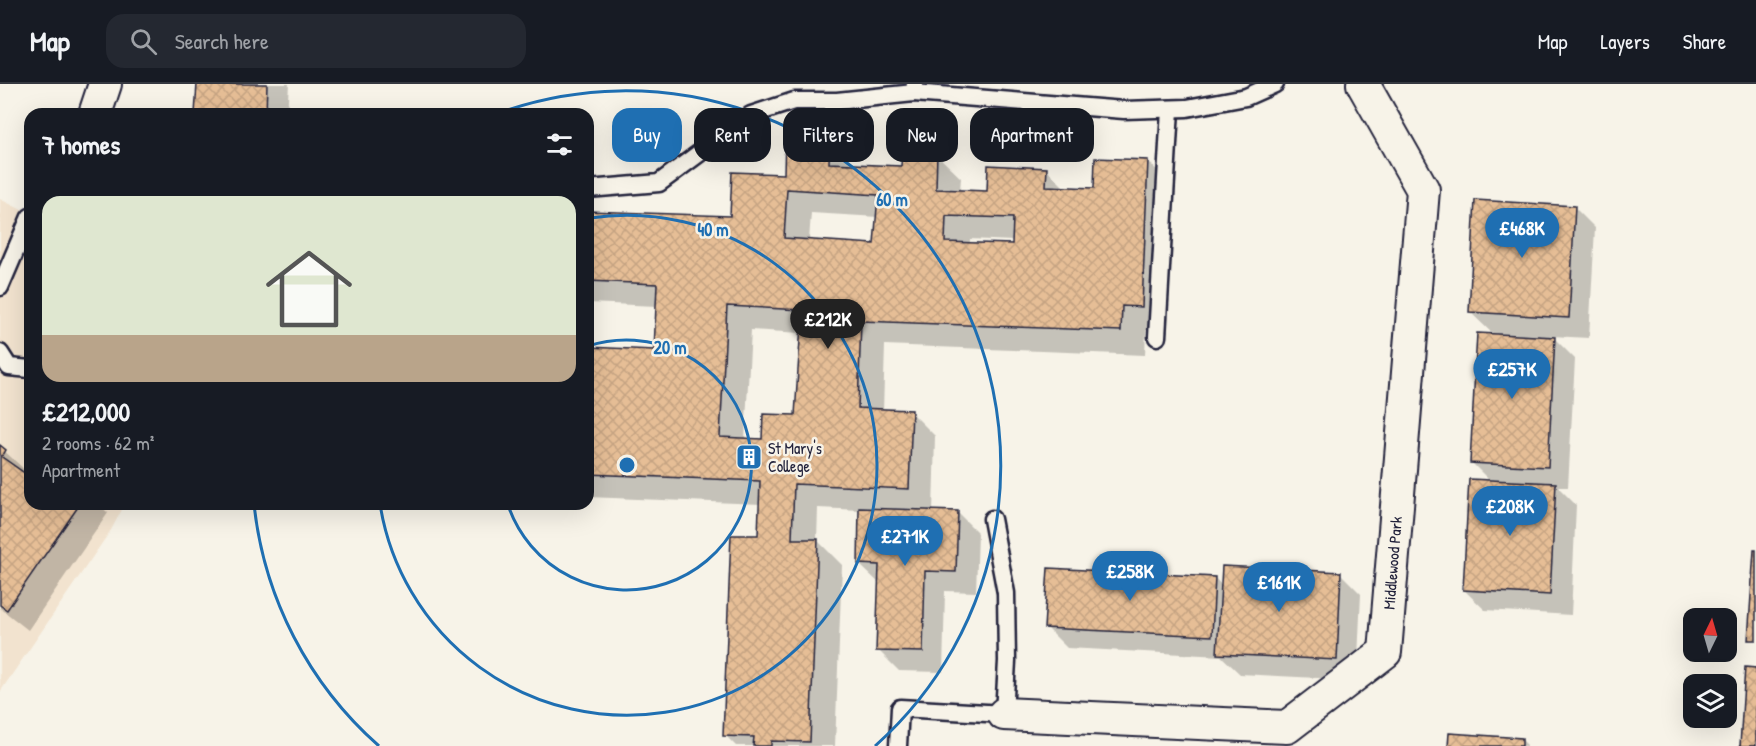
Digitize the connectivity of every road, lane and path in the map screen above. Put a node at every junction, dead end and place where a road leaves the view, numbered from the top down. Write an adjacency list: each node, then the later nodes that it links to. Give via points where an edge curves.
1 (105, 84): 5 (street)
2 (1275, 84): 6 (lane, via 1246,97)
3 (1363, 84): 14 (street, Middlewood Park, via 1423,190 1385,652 1287,727)
4 (914, 89): 6 (lane, via 1124,110); 7 (lane, via 837,101 794,101 751,115 659,183)
5 (97, 108)
6 (1170, 109): 10 (lane)
7 (594, 188)
8 (24, 231): 9 (lane)
9 (0, 287)
10 (1156, 337)
11 (0, 353): 12 (lane, via 9,367)
12 (24, 368)
13 (992, 519): 14 (lane, via 1006,593)
14 (1004, 714): 15 (lane, via 900,708)
15 (898, 746)

